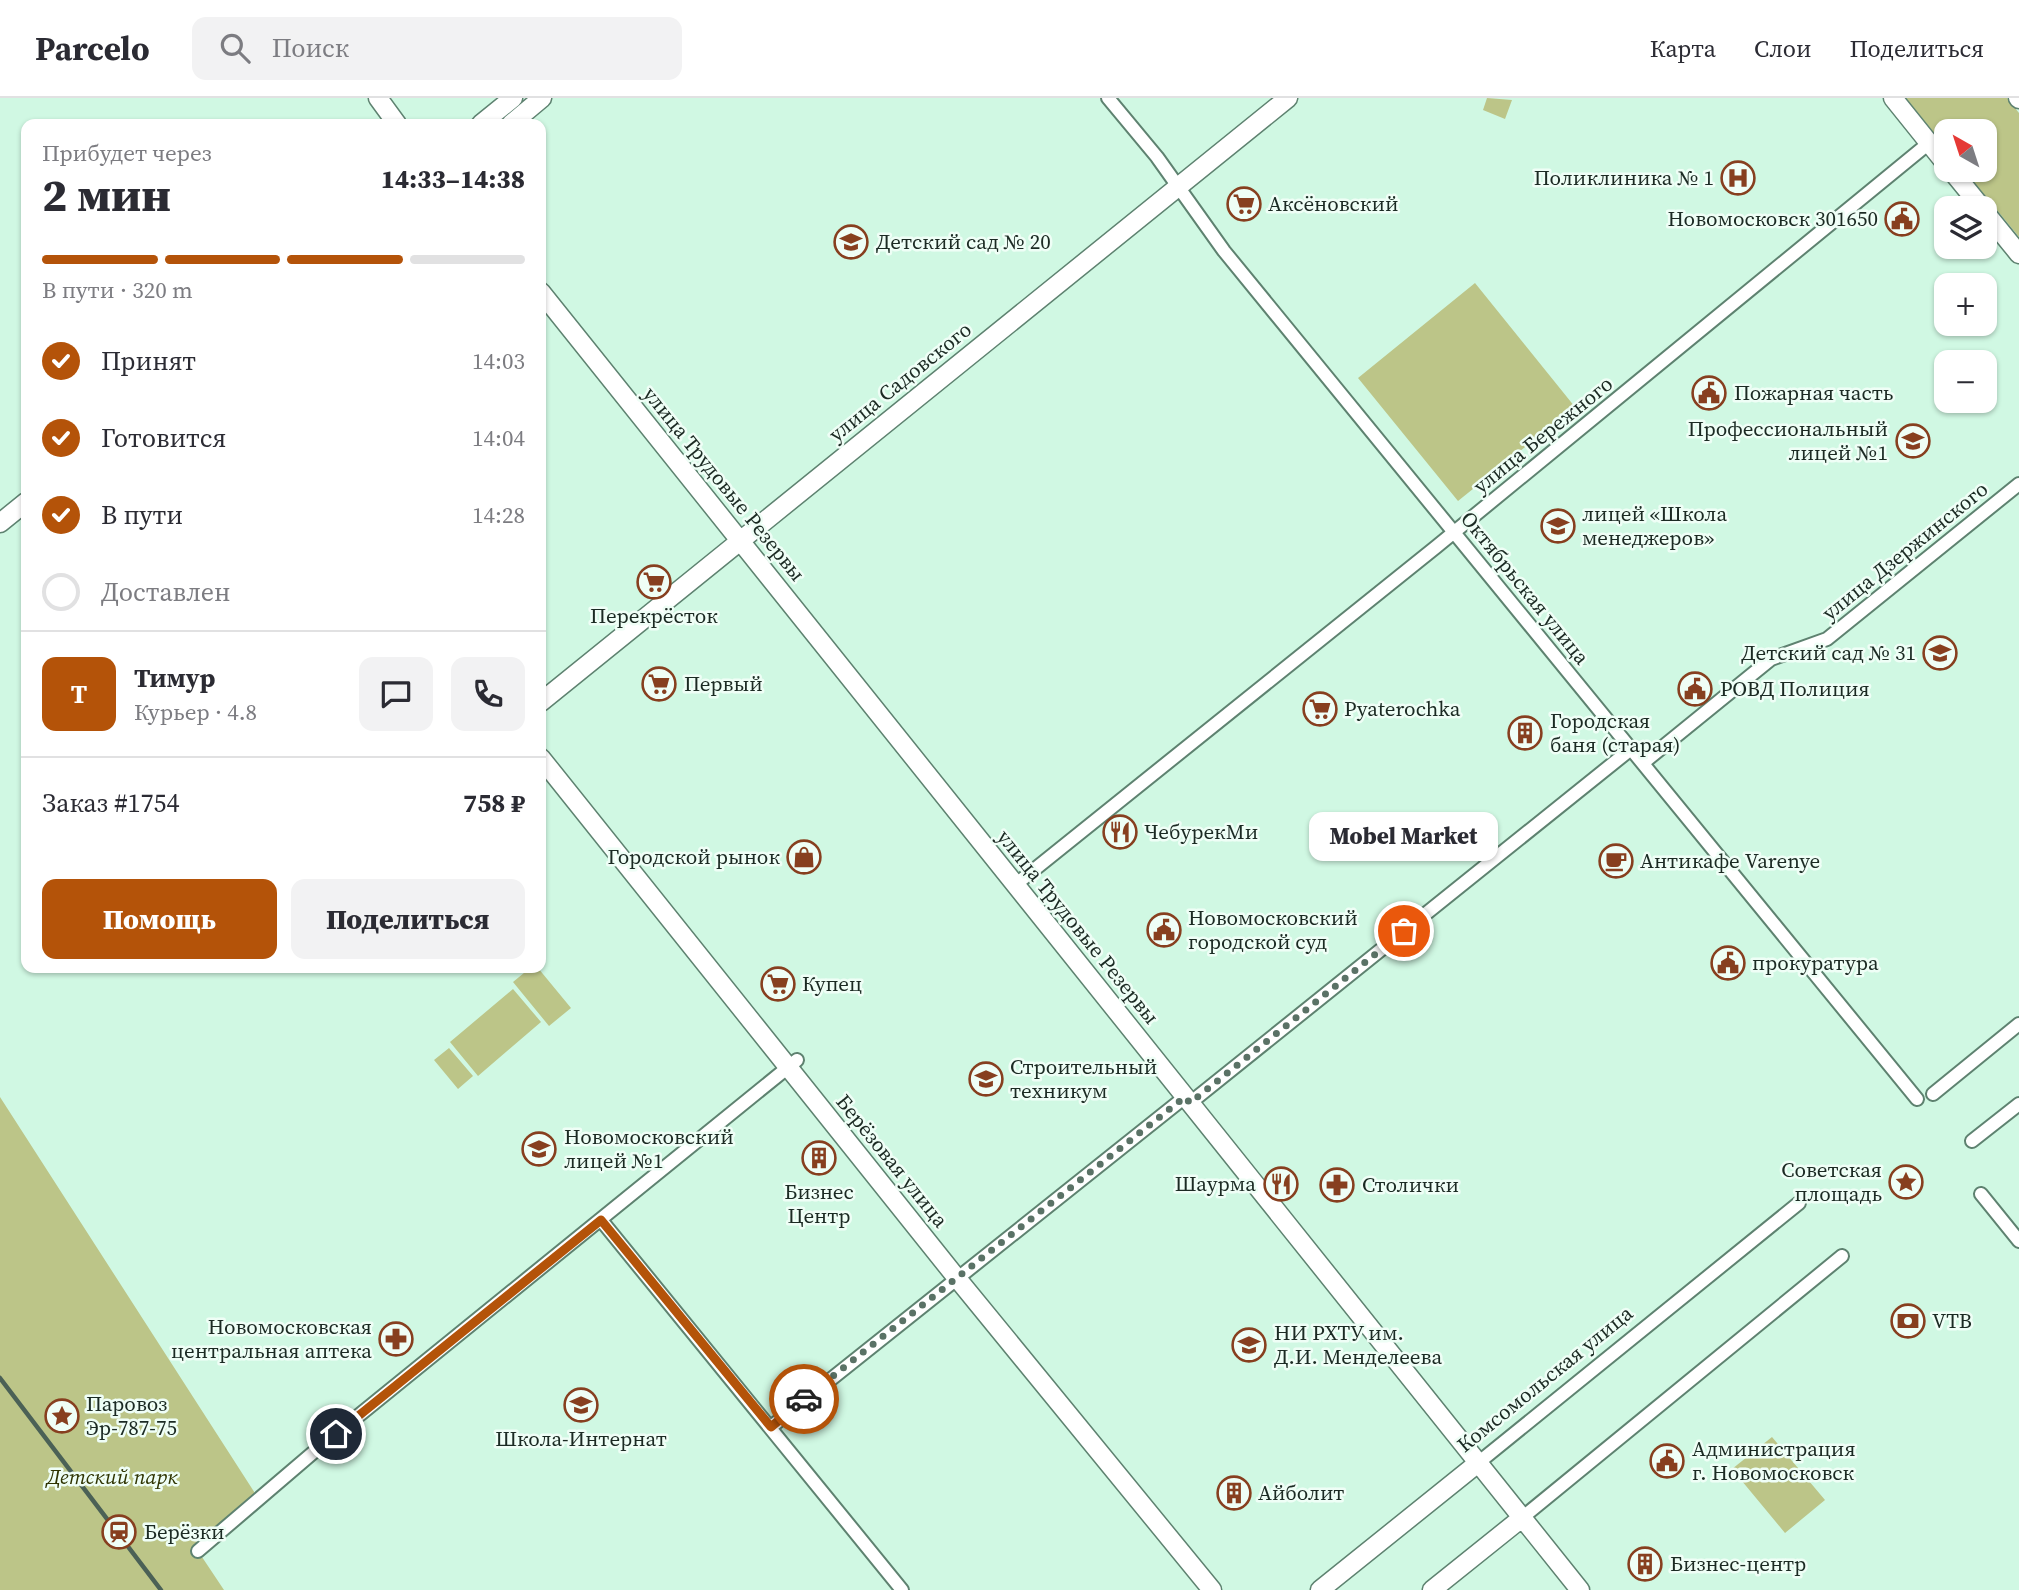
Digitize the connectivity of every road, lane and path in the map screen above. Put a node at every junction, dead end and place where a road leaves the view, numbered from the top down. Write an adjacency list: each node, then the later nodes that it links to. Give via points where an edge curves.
1 (378, 98): 7 (street)
2 (513, 98): 8 (street)
3 (542, 98): 9 (street)
4 (1108, 98): 13 (street, Октябрьская улица)
5 (1288, 98): 13 (street, улица Садовского)
6 (1893, 98): 10 (street)
7 (393, 119)
8 (487, 119)
9 (517, 119)
10 (1929, 143): 11 (street); 21 (street, улица Бережного)
11 (1934, 149)
12 (1961, 182): 14 (street)
13 (1177, 186): 21 (street, Октябрьская улица, via 1224,251); 22 (street, улица Садовского)
14 (1972, 196)
15 (1997, 227): 16 (street)
16 (2019, 254)
17 (546, 298): 22 (street, улица Трудовые Резервы)
18 (2019, 484): 25 (street, улица Дзержинского, via 1828,639 1772,659)
19 (21, 505): 20 (street)
20 (2, 518)
21 (1454, 532): 24 (street, Октябрьская улица); 27 (street, улица Бережного)
22 (741, 539): 23 (street, улица Садовского); 27 (street, улица Трудовые Резервы)
23 (546, 698)
24 (1631, 749): 25 (street, Октябрьская улица); 32 (street)
25 (1643, 763): 31 (street, Октябрьская улица)
26 (546, 764): 29 (street, Берёзовая улица)
27 (1015, 885): 32 (street, улица Трудовые Резервы)
28 (2019, 1024): 30 (street)
29 (793, 1064): 37 (street); 40 (street, Берёзовая улица)
30 (1933, 1094)
31 (1916, 1099)
32 (1188, 1100): 40 (street); 42 (street, улица Трудовые Резервы)
33 (2019, 1104): 34 (street)
34 (1972, 1141)
35 (1981, 1194): 38 (street)
36 (1799, 1203): 42 (street, Комсомольская улица)
37 (601, 1220): 41 (street); 44 (street, via 315,1451)
38 (2019, 1241)
39 (1842, 1256): 43 (street)
40 (956, 1277): 41 (street); 46 (street, Берёзовая улица)
41 (771, 1427): 45 (street)
42 (1478, 1463): 43 (street, улица Трудовые Резервы); 47 (street, Комсомольская улица)
43 (1523, 1517): 48 (street); 49 (street, улица Трудовые Резервы)
44 (198, 1552)
45 (902, 1590)
46 (1212, 1590)
47 (1320, 1590)
48 (1432, 1590)
49 (1580, 1590)

